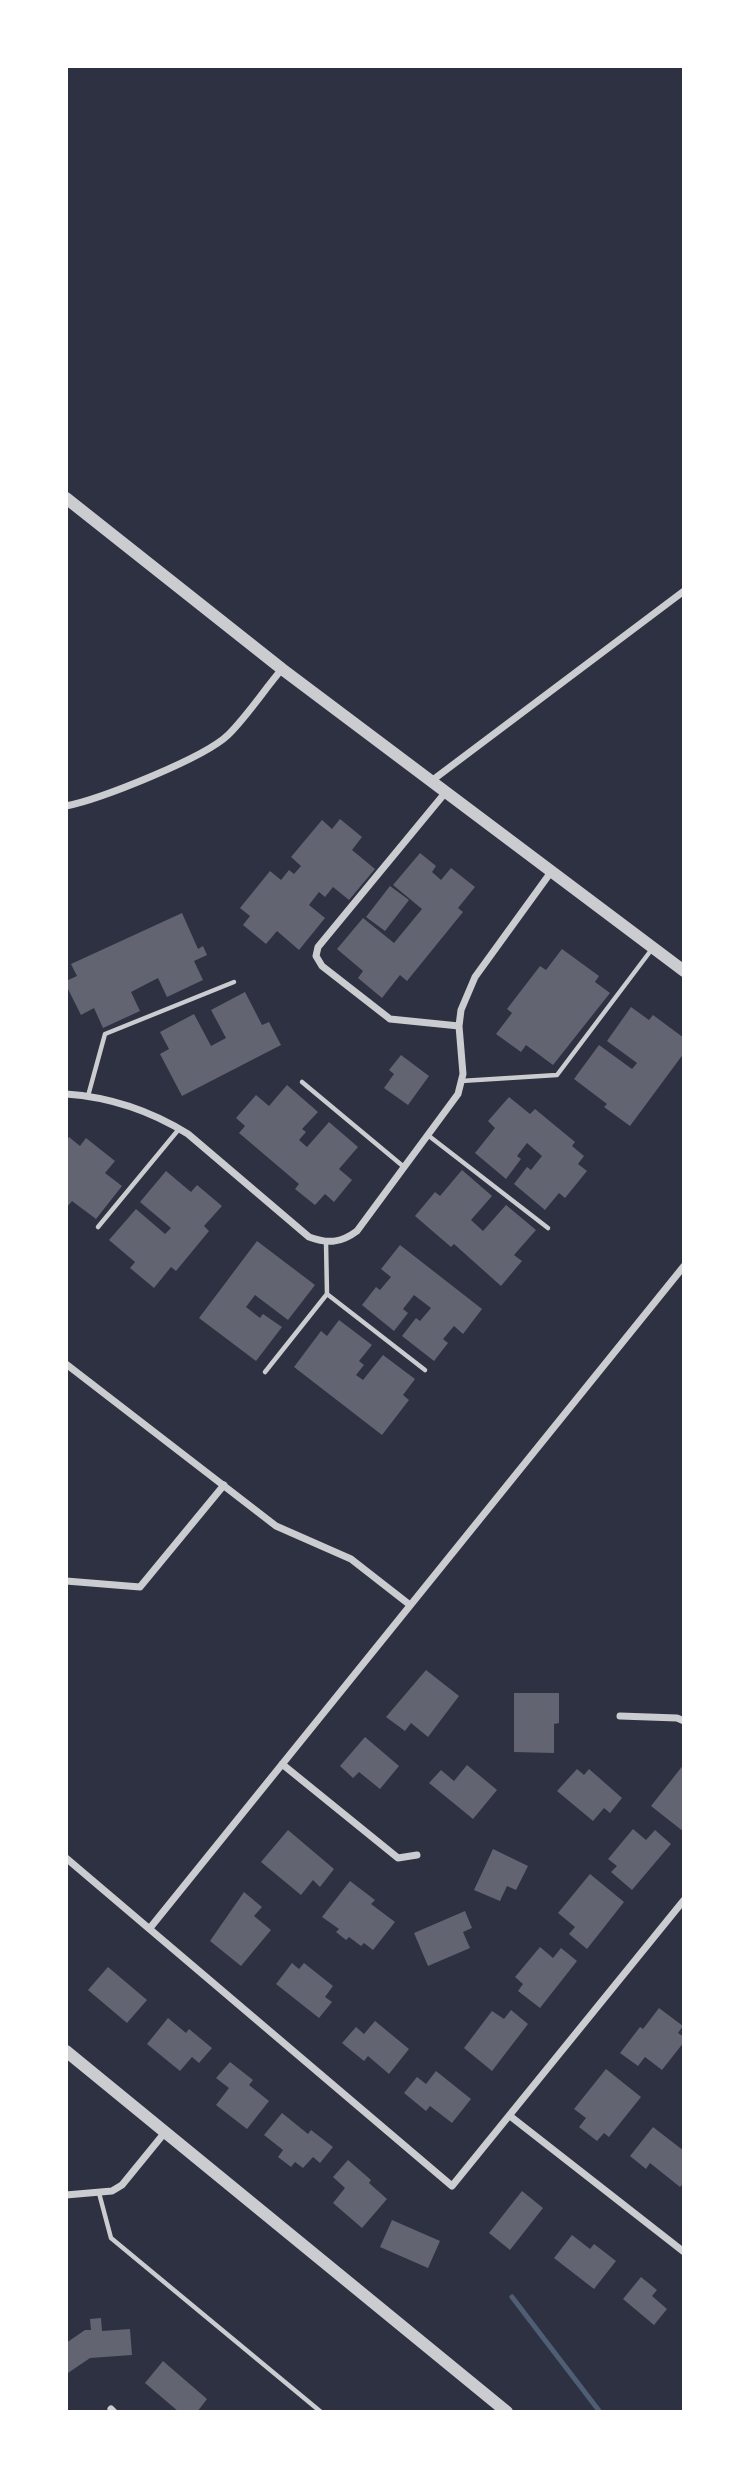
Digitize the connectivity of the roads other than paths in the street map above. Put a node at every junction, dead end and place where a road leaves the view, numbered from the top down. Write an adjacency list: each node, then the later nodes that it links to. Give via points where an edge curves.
1 (66, 498): 3 (street)
2 (684, 591): 4 (street)
3 (282, 669): 4 (street); 6 (street, via 226,736 136,782)
4 (430, 782): 5 (street)
5 (445, 793): 7 (street); 11 (street, via 318,947 316,956 322,966 390,1019)
6 (66, 806)
7 (551, 872): 8 (street); 11 (street, via 475,977)
8 (652, 948): 9 (street); 12 (lane, via 557,1074)
9 (684, 971)
10 (234, 982): 15 (lane, via 105,1034)
11 (459, 1026): 12 (street)
12 (461, 1081): 17 (street, via 455,1101)
13 (302, 1082): 18 (lane)
14 (66, 1094): 15 (street)
15 (88, 1096): 16 (street, via 145,1112)
16 (180, 1129): 19 (lane); 21 (street, via 309,1237)
17 (429, 1136): 18 (street); 20 (lane)
18 (405, 1168): 21 (street, via 357,1231 340,1241)
19 (98, 1227)
20 (548, 1228)
21 (326, 1242): 23 (lane)
22 (684, 1266): 29 (street)
23 (327, 1294): 25 (lane); 26 (lane)
24 (66, 1364): 27 (street)
25 (425, 1370)
26 (265, 1372)
27 (224, 1486): 28 (street, via 140,1587); 29 (street, via 276,1526 351,1559)
28 (66, 1581)
29 (410, 1605): 32 (street)
30 (620, 1716): 31 (street)
31 (684, 1721)
32 (282, 1764): 33 (street, via 398,1858); 36 (street)
33 (418, 1855)
34 (66, 1858): 36 (street)
35 (684, 1900): 38 (street)
36 (150, 1928): 38 (street, via 452,2186)
37 (66, 2051): 39 (street)
38 (510, 2116): 42 (street)
39 (166, 2131): 40 (street, via 122,2185); 44 (street)
40 (99, 2193): 41 (street); 43 (lane, via 111,2238)
41 (66, 2195)
42 (684, 2252)
43 (321, 2412)
44 (507, 2412)

